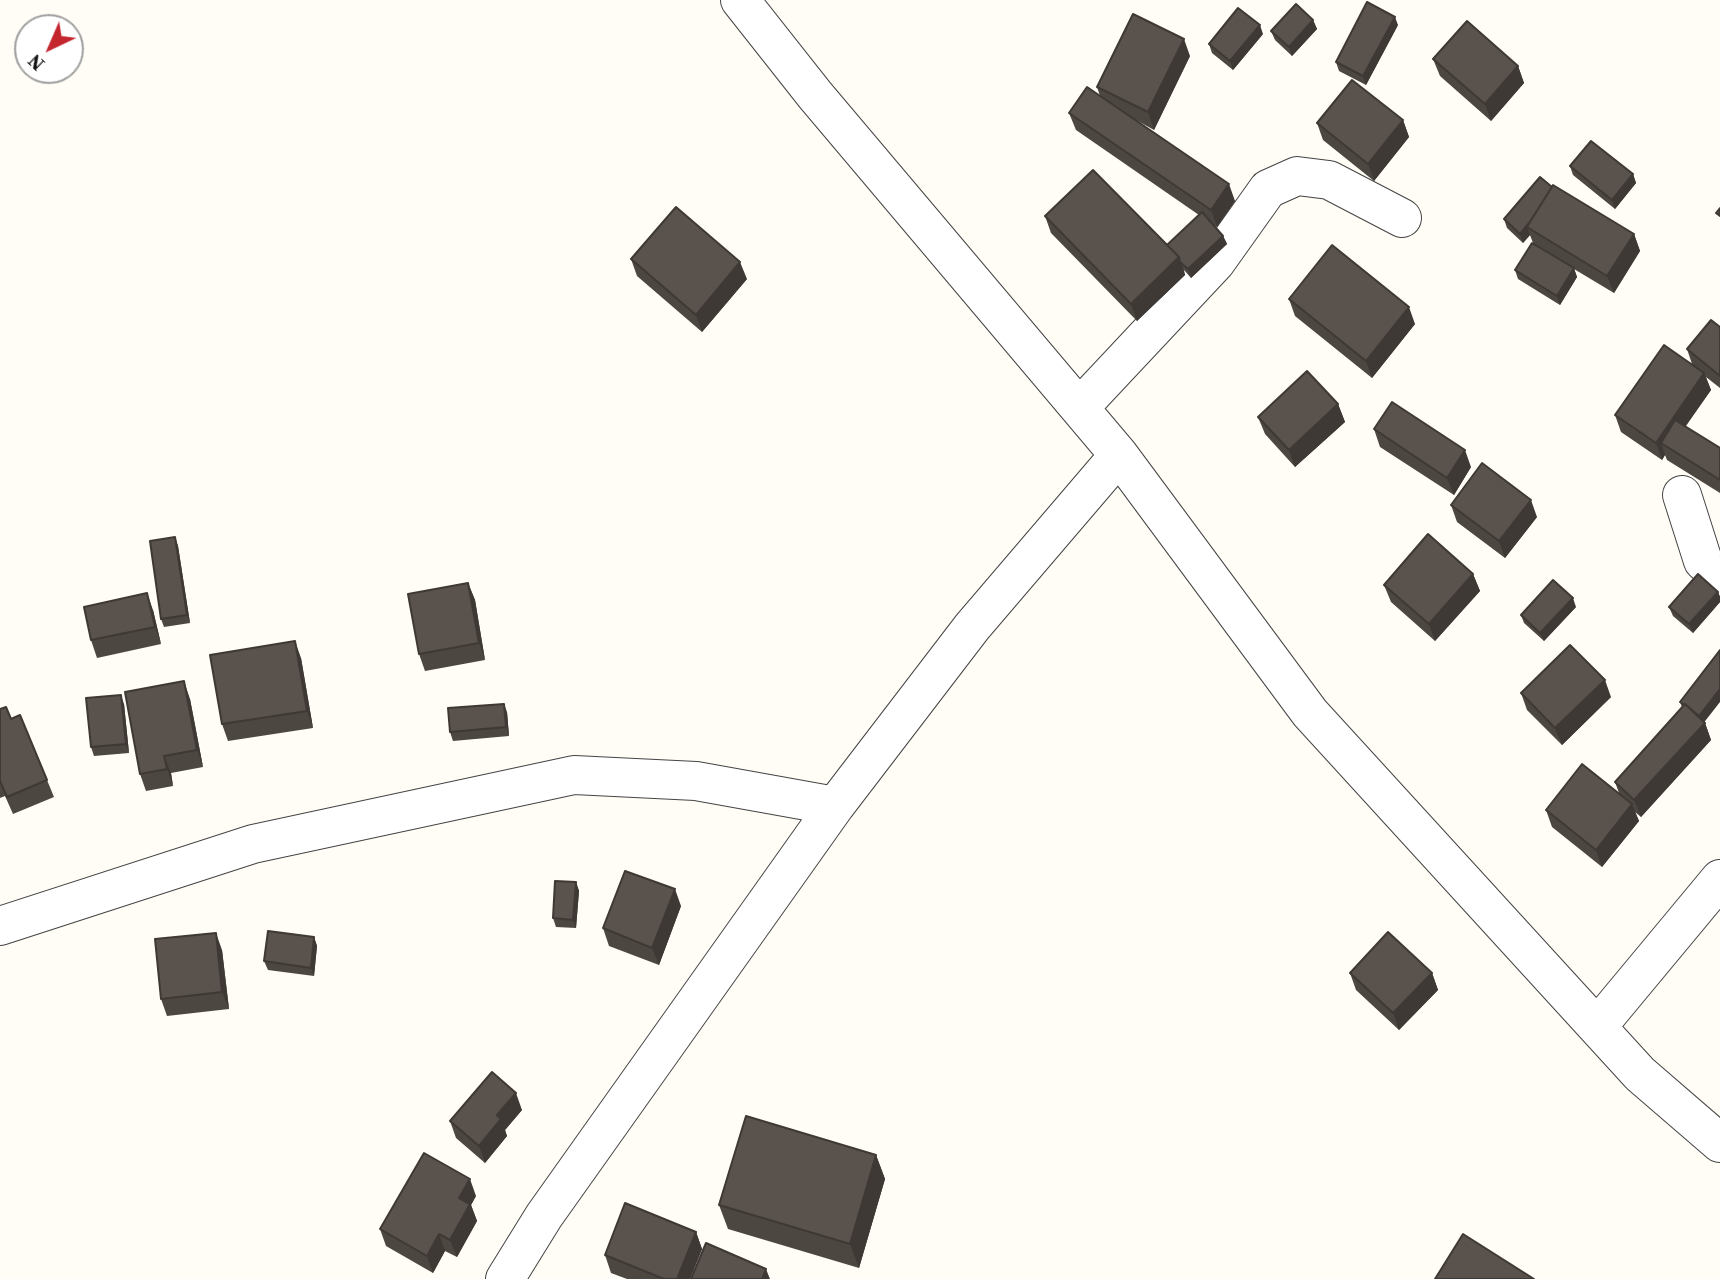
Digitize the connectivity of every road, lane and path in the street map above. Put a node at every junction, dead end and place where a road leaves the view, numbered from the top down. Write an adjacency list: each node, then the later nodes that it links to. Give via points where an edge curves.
1 (740, 0): 3 (street)
2 (1402, 218): 3 (street, via 1329,180 1297,176 1268,190 1216,262)
3 (1080, 407): 4 (street)
4 (1119, 456): 7 (street, via 972,627); 10 (street, via 1310,713)
5 (1682, 495): 6 (street, via 1703,561)
6 (1720, 577)
7 (835, 806): 9 (street, via 696,780 574,775 253,844); 12 (street, via 544,1216)
8 (1720, 879): 10 (street)
9 (0, 926)
10 (1597, 1027): 11 (street, via 1640,1074)
11 (1720, 1143)
12 (505, 1279)

